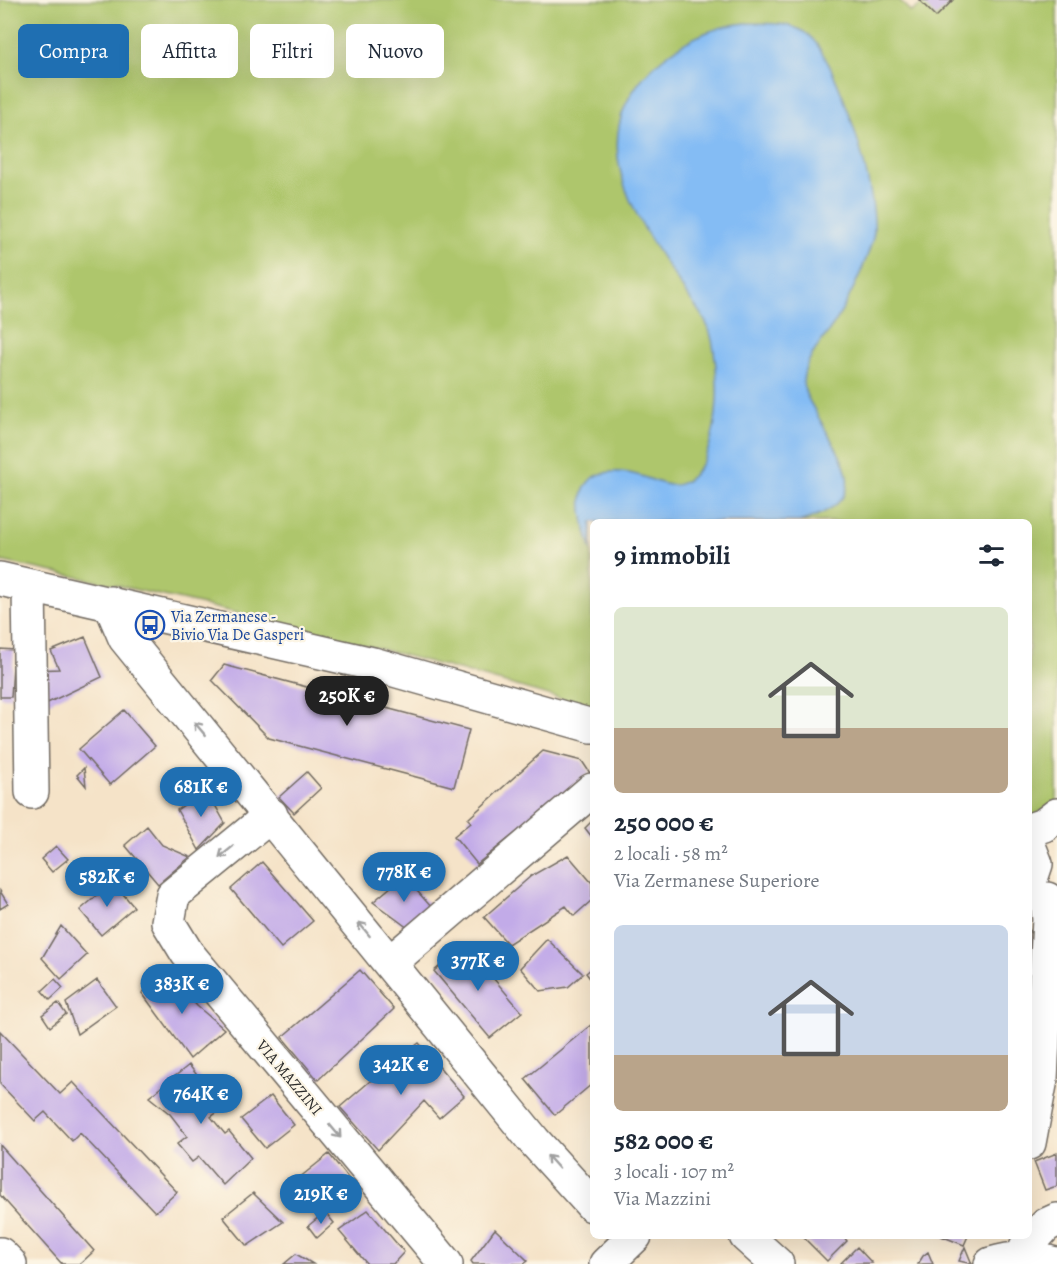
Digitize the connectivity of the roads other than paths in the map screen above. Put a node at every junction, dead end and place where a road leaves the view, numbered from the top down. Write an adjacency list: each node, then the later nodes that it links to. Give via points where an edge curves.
1 (14, 582): 2 (street); 4 (street)
2 (110, 603): 3 (street, via 373,664); 6 (street, one-way to 2, via 125,638)
3 (590, 725)
4 (32, 792)
5 (590, 792): 9 (street)
6 (271, 814): 9 (street, one-way to 6); 16 (street, VIA MAZZINI, one-way to 16, via 173,895 168,922 187,953)
7 (1057, 815): 8 (street, via 1044,825)
8 (1041, 871): 10 (street, via 1049,919 1041,1079)
9 (391, 962): 11 (street, one-way to 9, via 534,1141)
10 (1032, 1127)
11 (590, 1203)
12 (1057, 1220): 15 (street, via 1046,1225)
13 (749, 1239): 17 (street)
14 (995, 1239): 18 (street)
15 (1034, 1251): 19 (street)
16 (446, 1264)
17 (777, 1264)
18 (984, 1264)
19 (991, 1264)

